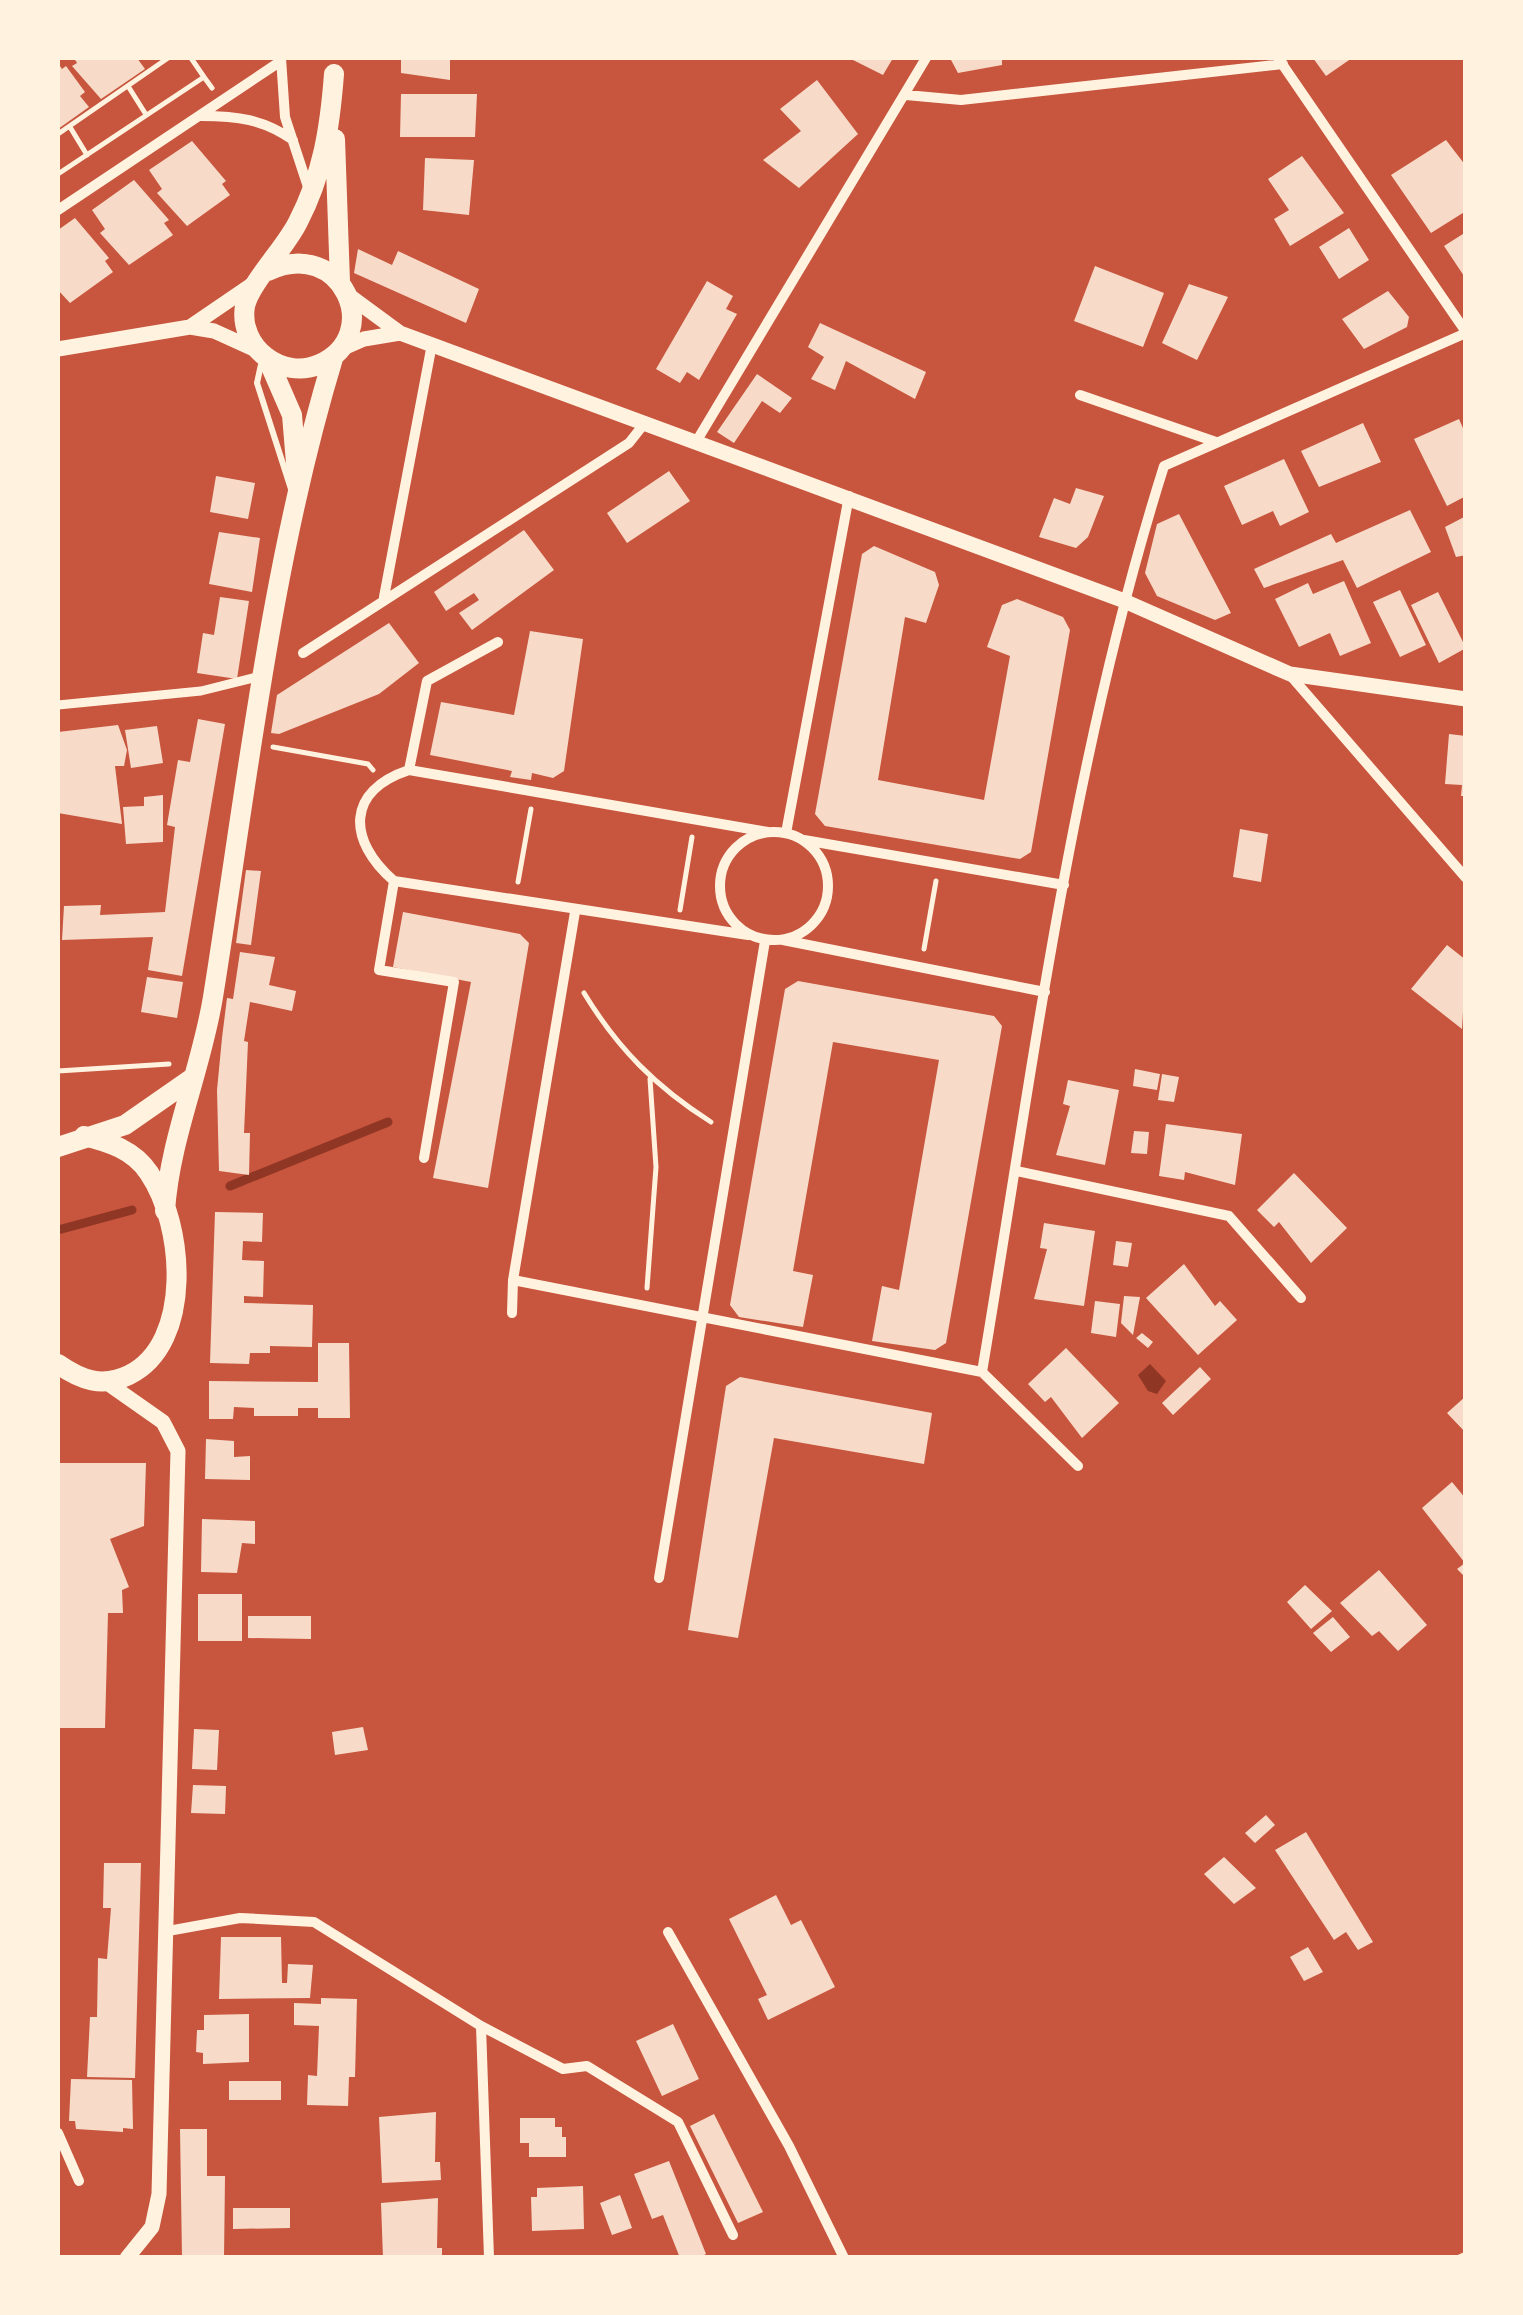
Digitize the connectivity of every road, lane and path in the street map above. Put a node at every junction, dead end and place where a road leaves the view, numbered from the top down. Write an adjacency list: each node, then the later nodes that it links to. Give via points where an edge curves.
1 (168, 58): 9 (path)
2 (192, 58): 7 (path)
3 (926, 58): 10 (street)
4 (281, 59): 12 (street); 15 (street)
5 (1280, 61): 10 (street, via 962,100); 24 (street)
6 (334, 66): 18 (main road, via 328,142); 21 (main road)
7 (204, 77): 8 (path, via 214,92); 11 (path)
8 (229, 81)
9 (128, 86): 11 (path); 13 (path)
10 (906, 95): 31 (street)
11 (146, 114): 16 (path)
12 (200, 116): 15 (street, via 249,118); 19 (street)
13 (70, 128): 14 (path); 16 (path)
14 (58, 134)
15 (293, 140): 18 (street)
16 (87, 155): 17 (path)
17 (58, 174)
18 (310, 196): 20 (main road)
19 (58, 210)
20 (264, 275): 21 (main road, via 282,264 314,264); 22 (street); 28 (main road, via 245,307 245,323)
21 (344, 288): 23 (street); 27 (main road, via 352,313)
22 (190, 327): 26 (street); 28 (street)
23 (400, 333): 25 (street); 27 (street, via 364,339)
24 (1466, 333): 32 (street)
25 (432, 344): 30 (street); 35 (street)
26 (58, 349)
27 (336, 353): 28 (main road, via 309,368 280,366); 34 (main road)
28 (263, 355): 34 (main road, via 292,415)
29 (1080, 394): 32 (street)
30 (644, 424): 31 (street); 35 (street, via 629,443)
31 (696, 442): 33 (street)
32 (1217, 443): 36 (street, via 1164,466)
33 (849, 496): 36 (street); 49 (street)
34 (298, 507): 40 (main road)
35 (384, 596): 38 (street)
36 (1122, 600): 39 (street); 54 (street)
37 (498, 642): 44 (street, via 427,681)
38 (303, 653)
39 (1290, 674): 41 (street); 52 (street)
40 (264, 675): 42 (street, via 201,691); 43 (main road)
41 (1466, 699)
42 (58, 705)
43 (253, 744): 45 (path, via 368,764); 65 (main road)
44 (409, 770): 45 (street); 46 (street)
45 (382, 779): 53 (street, via 366,797 361,839 372,862)
46 (534, 791): 47 (street); 55 (path)
47 (695, 819): 48 (street); 57 (path)
48 (768, 832): 49 (street); 58 (street, via 737,846 720,876 724,910)
49 (786, 833): 50 (street)
50 (803, 840): 51 (street); 59 (street, via 826,869 825,906 802,934)
51 (939, 863): 54 (street); 61 (path)
52 (1466, 878)
53 (394, 881): 55 (street); 69 (street, via 379,970 454,982)
54 (1064, 885): 62 (street)
55 (514, 902): 56 (street)
56 (576, 912): 57 (street); 72 (street)
57 (677, 925): 58 (street)
58 (748, 935): 60 (street)
59 (782, 940): 60 (street); 61 (street)
60 (765, 941): 76 (street)
61 (921, 968): 62 (street)
62 (1045, 992): 70 (street)
63 (584, 994): 66 (path, via 611,1037)
64 (58, 1070): 65 (path, via 168,1064)
65 (195, 1076): 68 (main road, via 125,1125); 71 (main road, via 168,1164)
66 (650, 1078): 67 (path); 73 (path, via 656,1167)
67 (710, 1122)
68 (66, 1140): 71 (main road, via 111,1143 130,1154 148,1171)
69 (424, 1158)
70 (1016, 1171): 74 (street, via 1229,1216); 78 (street)
71 (165, 1212): 80 (main road, via 177,1270 174,1312 160,1348 136,1371)
72 (513, 1280): 75 (street); 76 (street)
73 (647, 1288)
74 (1301, 1298)
75 (512, 1313)
76 (702, 1318): 78 (street); 82 (street)
77 (58, 1364): 79 (main road)
78 (982, 1372): 81 (street)
79 (68, 1379): 80 (main road)
80 (106, 1382): 83 (street, via 163,1422 178,1451)
81 (1078, 1466)
82 (659, 1578)
83 (168, 1931): 85 (street, via 240,1918 314,1922); 90 (street, via 160,2194 152,2227)
84 (668, 1932): 92 (street)
85 (481, 2026): 88 (street, via 563,2069 587,2066 678,2122); 91 (street)
86 (58, 2133): 87 (street)
87 (79, 2181)
88 (733, 2235)
89 (1466, 2254): 93 (path)
90 (127, 2258)
91 (490, 2258)
92 (844, 2258)
93 (1457, 2258)

